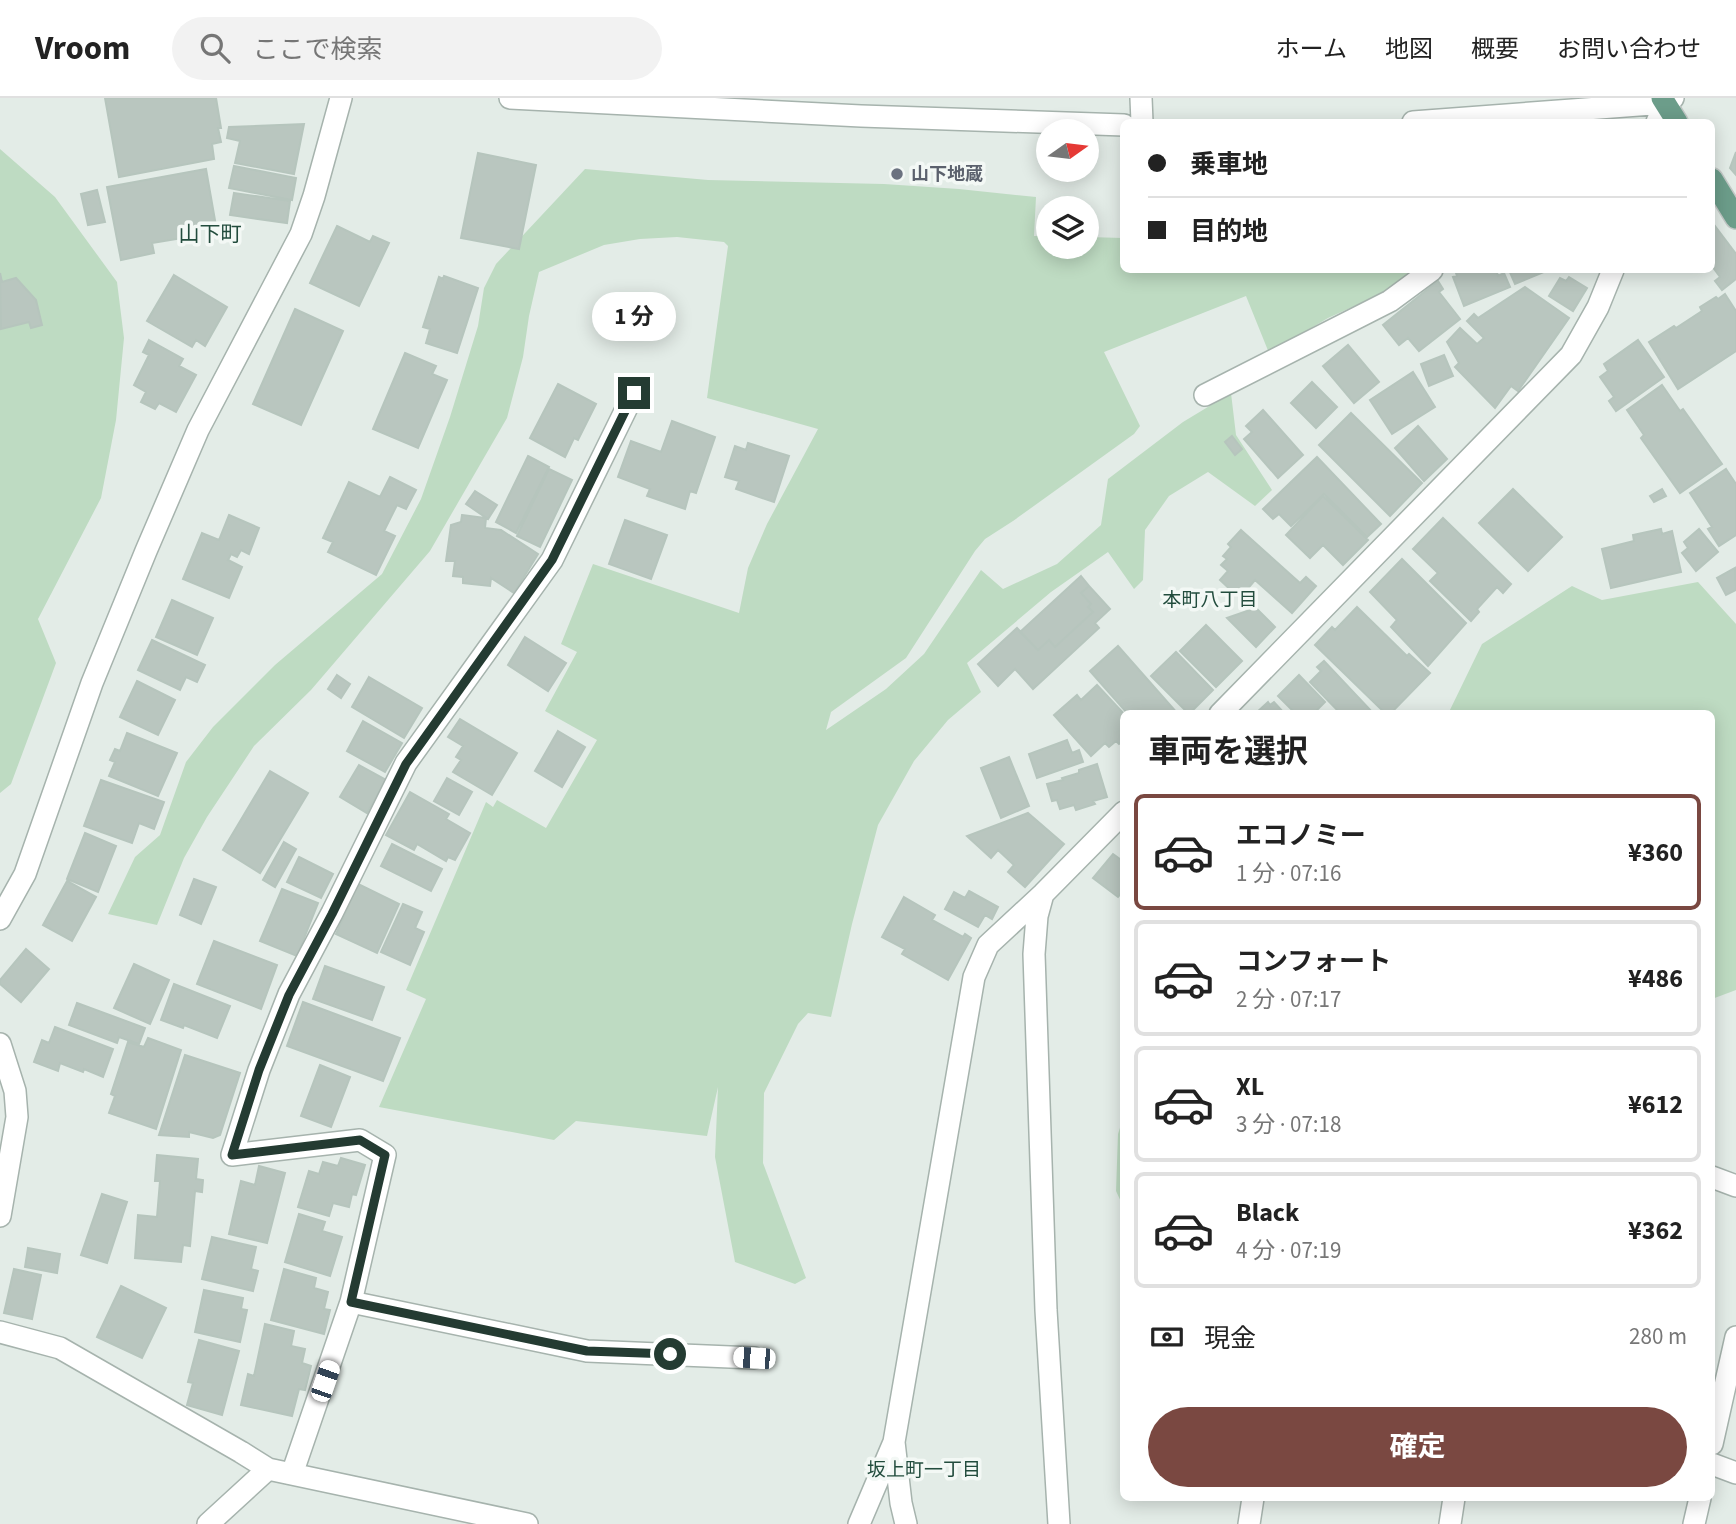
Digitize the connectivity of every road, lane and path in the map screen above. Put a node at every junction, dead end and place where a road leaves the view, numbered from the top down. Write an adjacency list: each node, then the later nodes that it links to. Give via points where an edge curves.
1 (341, 98): 20 (street, via 301,234 198,430 92,683 24,874)
2 (510, 98): 4 (street)
3 (1141, 98): 7 (street)
4 (609, 100): 6 (street)
5 (1664, 105): 8 (street); 9 (main road)
6 (858, 107): 10 (street)
7 (1142, 119)
8 (1457, 119)
9 (1675, 119)
10 (1120, 125)
11 (1715, 184): 12 (main road)
12 (1736, 218)
13 (1428, 273): 16 (street, via 1390,301)
14 (1612, 273): 17 (street, via 1572,355)
15 (634, 393): 25 (street, via 552,560 406,764 289,995 232,1155 360,1140 385,1155)
16 (1205, 395)
17 (1224, 710)
18 (1120, 816): 19 (street)
19 (1043, 894): 30 (street, via 988,945 974,977); 42 (street, via 1034,954 1046,1310)
20 (0, 919)
21 (0, 1044): 24 (street, via 15,1091 17,1116)
22 (1715, 1178): 23 (street)
23 (1736, 1186)
24 (0, 1216)
25 (351, 1302): 28 (street, via 587,1351); 34 (street)
26 (0, 1332): 32 (street, via 60,1348)
27 (1736, 1336): 29 (street)
28 (754, 1358)
29 (1715, 1430)
30 (894, 1442): 40 (street); 41 (street)
31 (1715, 1465): 33 (street)
32 (268, 1469): 34 (street); 38 (street)
33 (1736, 1473)
34 (292, 1474): 39 (street)
35 (1253, 1501): 43 (street)
36 (1454, 1501): 44 (street)
37 (1699, 1501): 45 (street)
38 (208, 1524)
39 (527, 1524)
40 (859, 1524)
41 (906, 1524)
42 (1059, 1524)
43 (1249, 1524)
44 (1450, 1524)
45 (1694, 1524)

